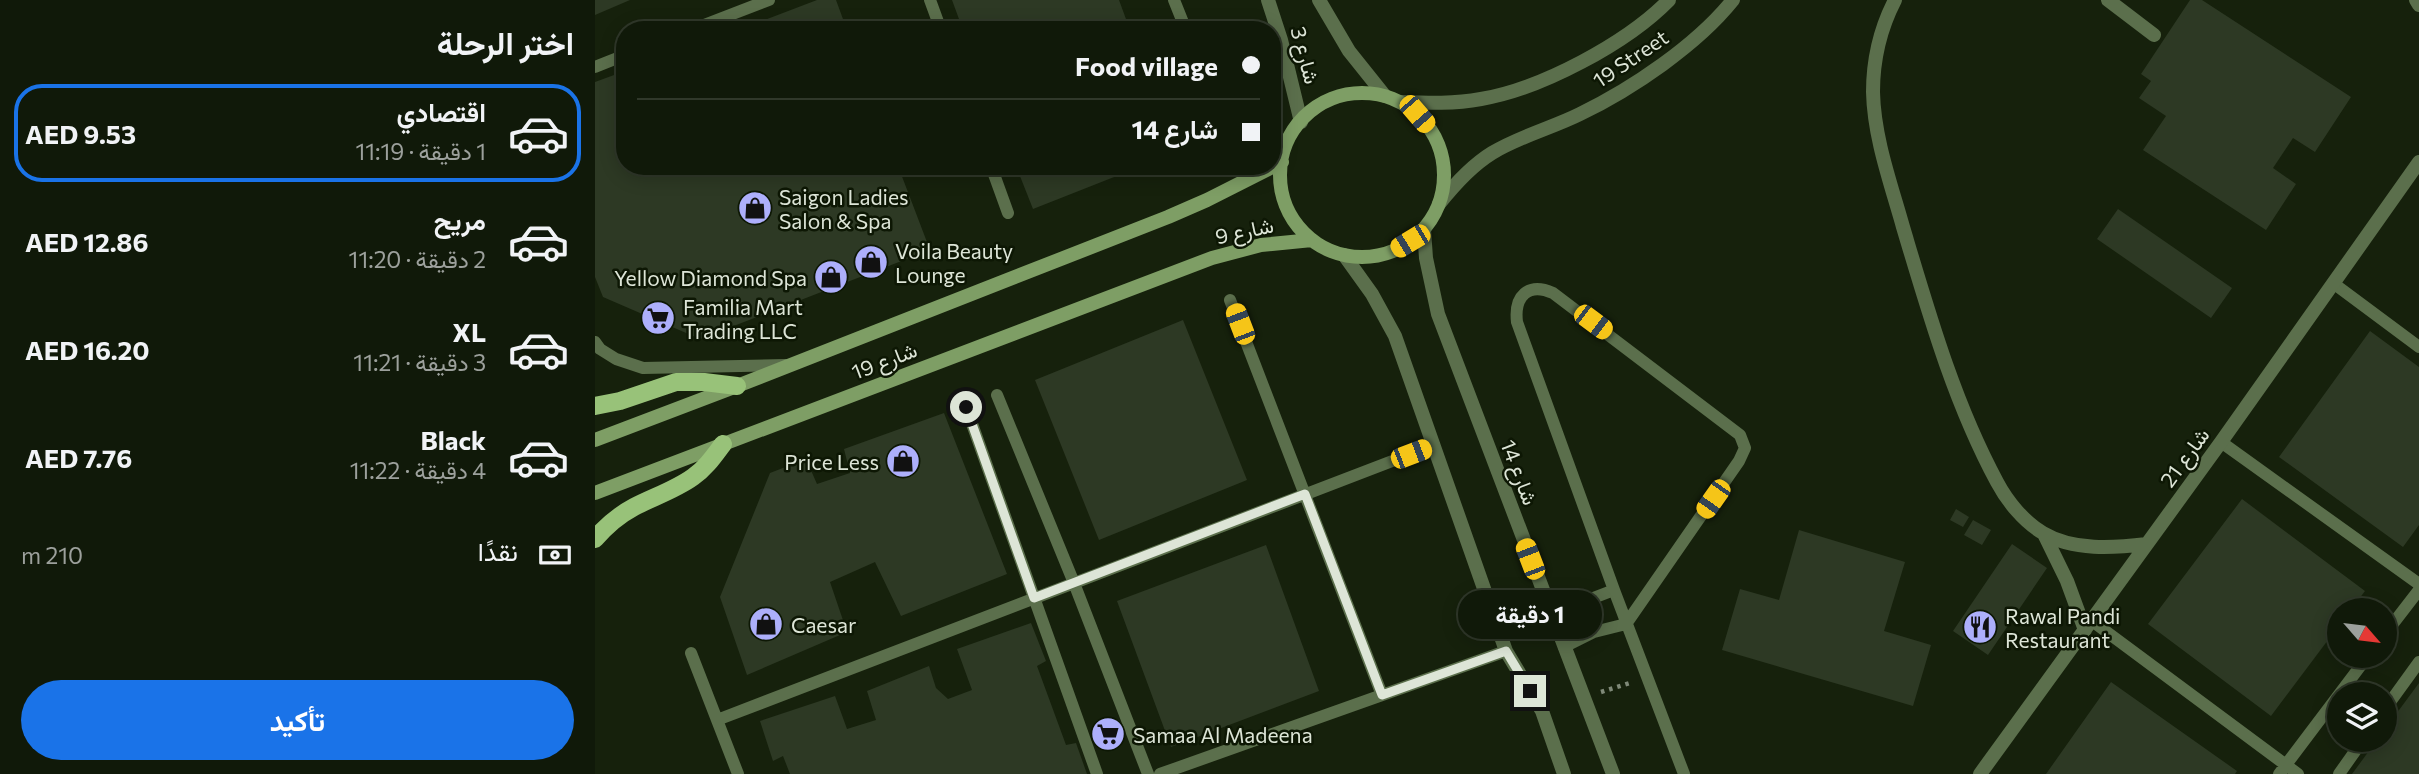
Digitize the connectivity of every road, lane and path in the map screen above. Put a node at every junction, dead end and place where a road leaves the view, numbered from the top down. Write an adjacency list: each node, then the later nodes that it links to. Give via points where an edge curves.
1 (769, 0): 12 (lane)
2 (930, 0): 13 (lane)
3 (1174, 0): 14 (lane)
4 (1268, 0): 15 (street, شارع 3)
5 (1319, 0): 20 (street, شارع 3, via 1349,51)
6 (1669, 0): 21 (street, 19 Street, via 1610,45 1522,88 1482,99)
7 (1733, 0): 27 (street, 19 Street, via 1676,54 1618,94 1493,153 1472,167)
8 (1895, 0): 49 (street, via 1875,55 1873,94 1880,143 1899,212 1951,378 1977,442 2007,498)
9 (2108, 0): 16 (street)
10 (2416, 0): 11 (street)
11 (2419, 5)
12 (714, 21)
13 (938, 21)
14 (1182, 21)
15 (1275, 21)
16 (2154, 35)
17 (1281, 40): 22 (street, شارع 3)
18 (616, 59): 19 (lane)
19 (595, 67)
20 (1385, 96): 21 (street); 22 (street, via 1339,97 1318,106)
21 (1401, 102): 27 (street, via 1423,121 1439,146 1444,165)
22 (1301, 121): 23 (street, via 1288,140)
23 (1282, 162): 31 (street, via 1286,205)
24 (2419, 162): 34 (street, شارع 21)
25 (994, 175): 28 (lane)
26 (1257, 175): 29 (street, شارع 9)
27 (1439, 204): 30 (street)
28 (1008, 213)
29 (1168, 217): 38 (street, شارع 19)
30 (1423, 230): 32 (street, via 1378,256); 57 (street, شارع 14, via 1431,286 1448,341)
31 (1312, 240): 32 (street); 33 (street, شارع 9, via 1248,248)
32 (1344, 255): 46 (street, via 1384,314)
33 (1188, 267): 45 (street, شارع 19)
34 (2333, 284): 37 (lane); 44 (street, شارع 21)
35 (1230, 300): 48 (lane)
36 (595, 342): 38 (lane, via 616,359 643,368)
37 (2419, 347)
38 (790, 365): 39 (street)
39 (737, 386): 41 (main road, via 676,382); 43 (street)
40 (997, 395): 52 (lane)
41 (595, 406)
42 (966, 407): 56 (lane)
43 (595, 440)
44 (2221, 442): 51 (street, شارع 21); 53 (lane)
45 (723, 444): 47 (street, شارع 19); 50 (main road, via 695,476 617,517)
46 (1434, 445): 48 (lane); 62 (street)
47 (595, 493)
48 (1305, 494): 52 (lane); 68 (lane)
49 (2044, 534): 51 (street, via 2095,547); 60 (street)
50 (595, 539)
51 (2147, 544): 60 (street, شارع 21)
52 (1074, 583): 56 (lane); 75 (lane)
53 (2419, 584)
54 (1613, 590): 57 (lane, via 1576,605); 59 (lane); 59 (lane, via 1517,322 1515,309 1530,290 1542,288 1553,293 1744,441 1739,461)
55 (2419, 590): 58 (lane)
56 (1034, 598): 70 (lane); 74 (lane)
57 (1548, 608): 61 (street, شارع 14)
58 (2397, 618)
59 (1626, 624): 61 (lane, via 1594,632); 66 (lane)
60 (2089, 626): 72 (lane); 80 (street, شارع 21)
61 (1564, 647): 69 (street, شارع 14)
62 (1506, 651): 68 (lane); 77 (street, via 1542,711)
63 (691, 653): 70 (lane)
64 (2419, 662): 67 (lane)
65 (2359, 668): 72 (lane)
66 (1647, 677): 69 (path); 79 (lane)
67 (2397, 692)
68 (1382, 695): 76 (lane)
69 (1584, 697): 78 (street, شارع 14)
70 (717, 720): 73 (lane)
71 (2355, 752): 82 (lane)
72 (2282, 769): 81 (lane)
73 (738, 774)
74 (1097, 774)
75 (1148, 774)
76 (1160, 774)
77 (1564, 774)
78 (1613, 774)
79 (1683, 774)
80 (1980, 774)
81 (2298, 774)
82 (2339, 774)

